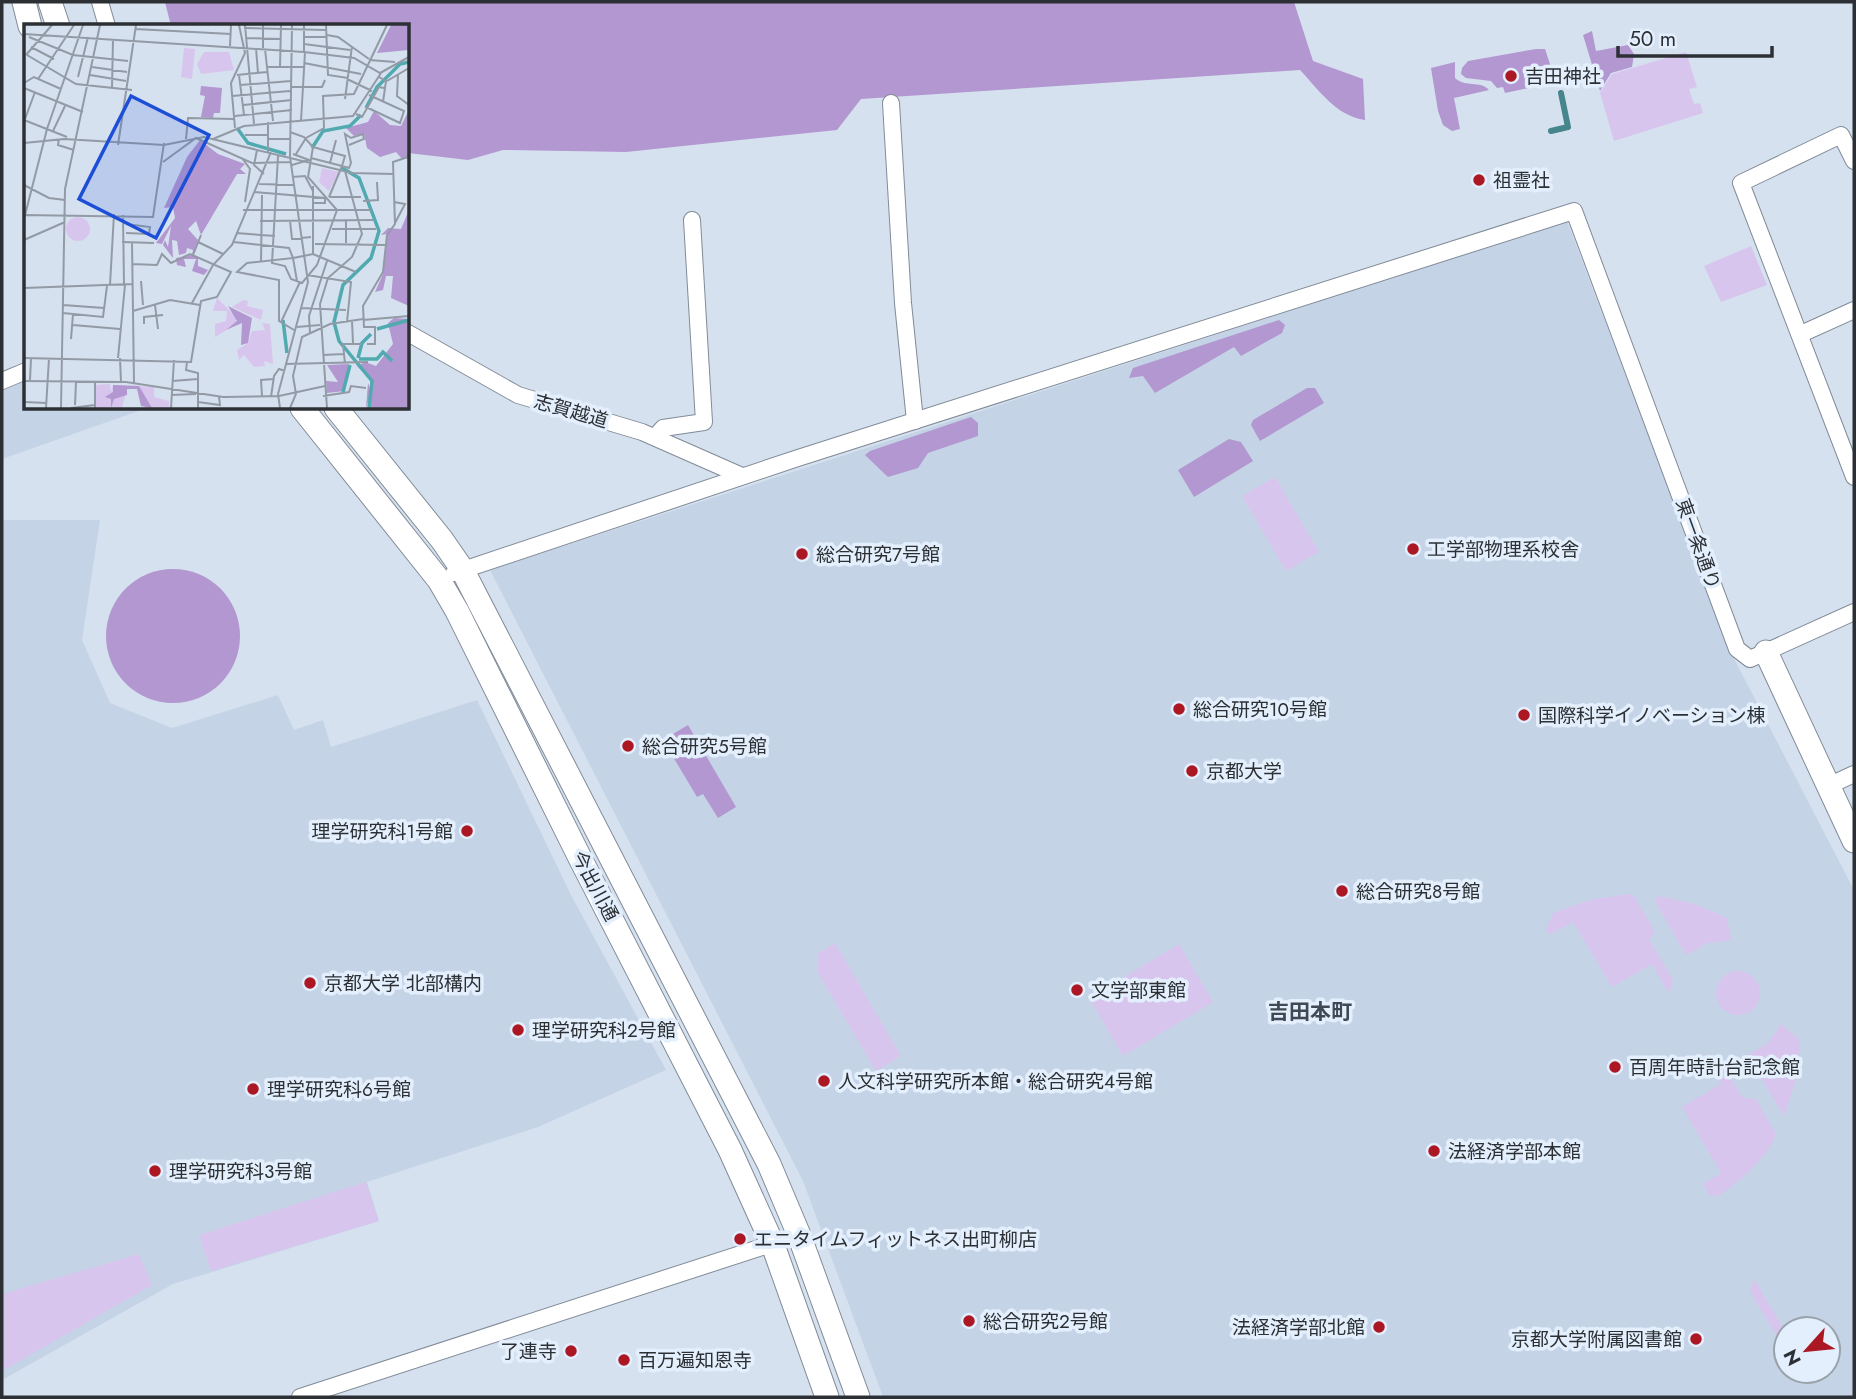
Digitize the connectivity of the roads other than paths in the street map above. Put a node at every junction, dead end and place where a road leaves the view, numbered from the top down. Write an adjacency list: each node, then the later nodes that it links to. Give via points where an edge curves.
1 (24, 2): 4 (main road)
2 (50, 2): 5 (main road)
3 (100, 2): 6 (street)
4 (30, 24)
5 (57, 24)
6 (106, 24)
7 (891, 103): 17 (street)
8 (1854, 161): 12 (street, via 1842,135 1741,183)
9 (692, 220): 18 (street, via 704,422 663,428)
10 (1854, 310): 12 (street)
11 (410, 333): 18 (street, 志賀越道, via 518,395)
12 (1801, 334): 20 (street)
13 (24, 372): 14 (street)
14 (2, 381)
15 (304, 410): 22 (main road, 今出川通)
16 (349, 418): 21 (main road, 今出川通)
17 (915, 421): 19 (street); 24 (street, 東一条通り, via 1574,211 1737,649 1750,659)
18 (655, 437): 19 (street, 志賀越道)
19 (742, 476): 21 (street)
20 (1854, 477)
21 (462, 569): 22 (street); 28 (main road, 今出川通, via 769,1164)
22 (439, 580): 29 (main road, 今出川通)
23 (1854, 612): 24 (street)
24 (1766, 652): 26 (main road)
25 (1854, 774): 26 (street)
26 (1828, 786): 27 (main road)
27 (1854, 841)
28 (799, 1235): 29 (street); 32 (main road, 今出川通)
29 (774, 1244): 30 (street); 31 (main road, 今出川通)
30 (300, 1397)
31 (827, 1397)
32 (859, 1397)

